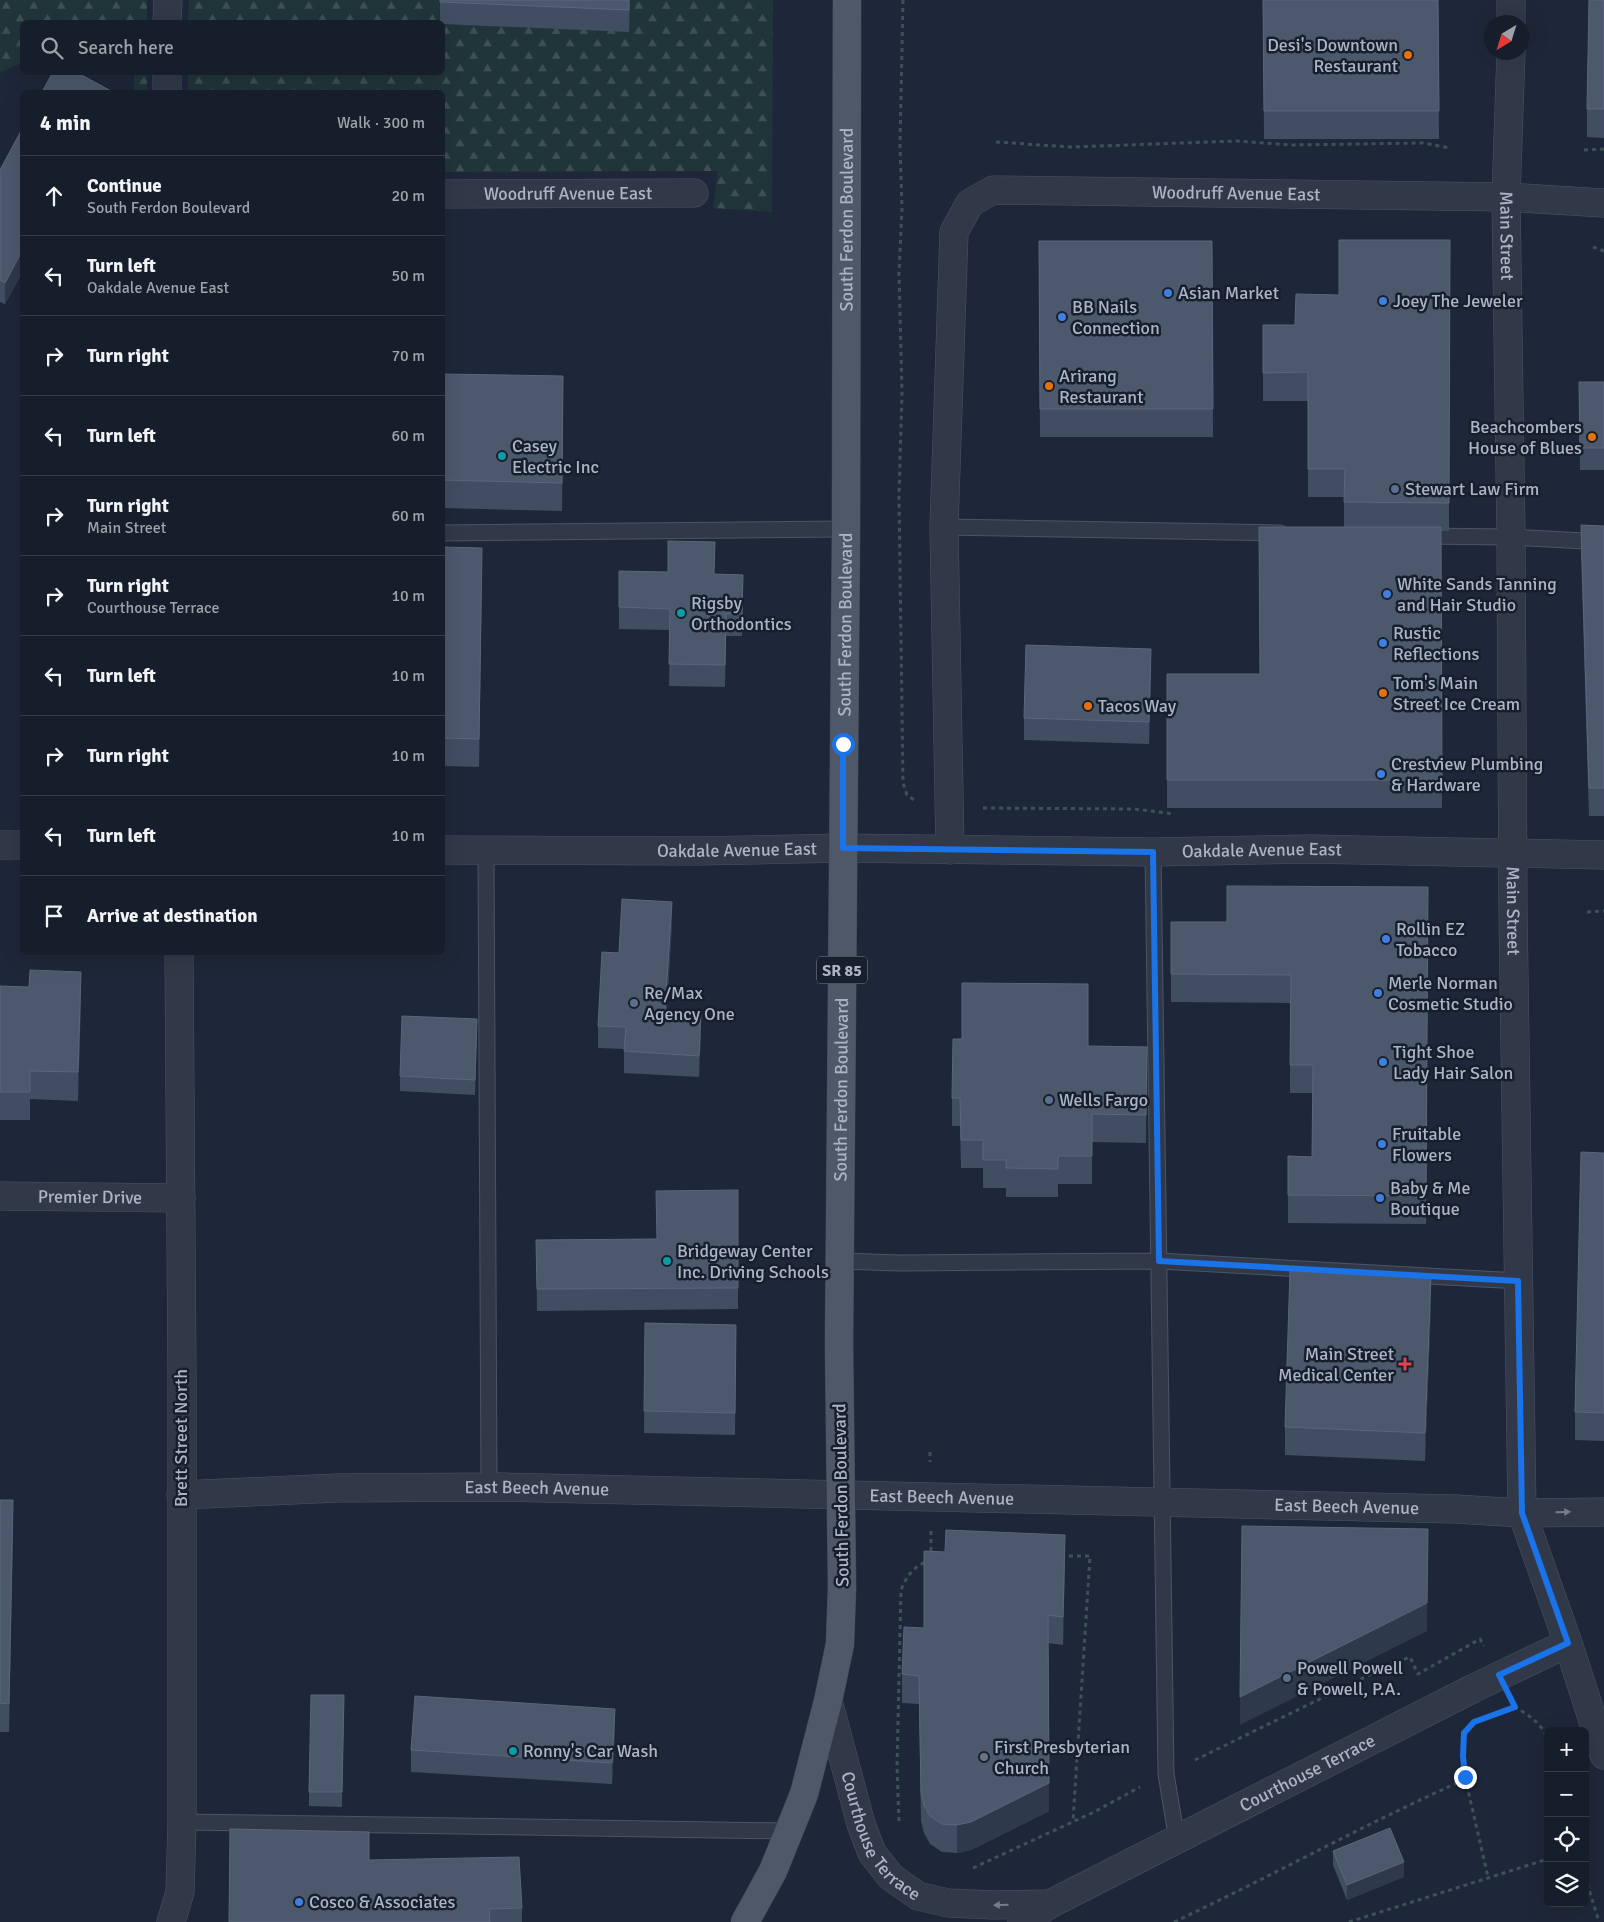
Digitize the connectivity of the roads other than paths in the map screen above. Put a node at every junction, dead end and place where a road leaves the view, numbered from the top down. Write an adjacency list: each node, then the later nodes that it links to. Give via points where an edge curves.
1 (168, 0): 5 (street)
2 (847, 0): 14 (main road, South Ferdon Boulevard / SR 85)
3 (1511, 0): 4 (street)
4 (1511, 15)
5 (167, 20)
6 (1511, 60): 11 (street, Main Street)
7 (167, 75): 8 (street)
8 (167, 90)
9 (694, 193): 10 (street, Woodruff Avenue East)
10 (445, 194)
11 (1506, 197): 12 (street, Woodruff Avenue East); 13 (street, Woodruff Avenue East, via 993,190 970,203 954,232); 18 (street, Main Street)
12 (1604, 203)
13 (944, 527): 16 (lane); 25 (street)
14 (846, 529): 15 (lane); 22 (main road, South Ferdon Boulevard / SR 85)
15 (445, 533)
16 (1294, 533)
17 (1403, 535): 18 (lane)
18 (1511, 537): 19 (lane); 27 (street, Main Street)
19 (1604, 542)
20 (20, 845): 21 (street)
21 (0, 846)
22 (843, 848): 24 (street, Oakdale Avenue East); 25 (street, Oakdale Avenue East); 32 (main road, South Ferdon Boulevard / SR 85)
23 (445, 850): 24 (street, Oakdale Avenue East)
24 (486, 850): 35 (lane)
25 (950, 850): 26 (street, Oakdale Avenue East)
26 (1153, 852): 27 (street, Oakdale Avenue East, via 1310,849); 33 (lane)
27 (1512, 853): 28 (street, Oakdale Avenue East); 34 (street, Main Street)
28 (1604, 855)
29 (179, 955): 31 (street, Brett Street North)
30 (0, 1196): 31 (street, Premier Drive)
31 (181, 1198): 36 (street, Brett Street North)
32 (840, 1261): 33 (lane); 37 (main road, South Ferdon Boulevard / SR 85)
33 (1159, 1261): 34 (lane); 38 (lane)
34 (1518, 1281): 40 (street, Main Street)
35 (489, 1487): 36 (street, East Beech Avenue, via 337,1488); 37 (street, East Beech Avenue)
36 (181, 1495): 44 (street, Brett Street North)
37 (841, 1495): 38 (street, East Beech Avenue); 42 (main road, South Ferdon Boulevard / SR 85, via 840,1644)
38 (1162, 1502): 40 (street, East Beech Avenue); 46 (lane, via 1166,1774)
39 (1604, 1512): 40 (street, East Beech Avenue, one-way to 39)
40 (1522, 1513): 41 (street, Main Street)
41 (1568, 1643): 43 (street, Main Street); 46 (street, Courthouse Terrace)
42 (828, 1701): 45 (main road, South Ferdon Boulevard / SR 85, via 804,1794); 47 (street, Courthouse Terrace, one-way to 42, via 948,1903 918,1896 891,1877 872,1853 861,1824)
43 (1604, 1755)
44 (182, 1822): 45 (lane); 48 (street, Brett Street North, via 180,1892)
45 (789, 1832): 49 (main road, South Ferdon Boulevard / SR 85, via 773,1871)
46 (1177, 1840): 47 (street, Courthouse Terrace)
47 (1050, 1904): 50 (street, Courthouse Terrace)
48 (171, 1922)
49 (745, 1922)
50 (1022, 1922)

